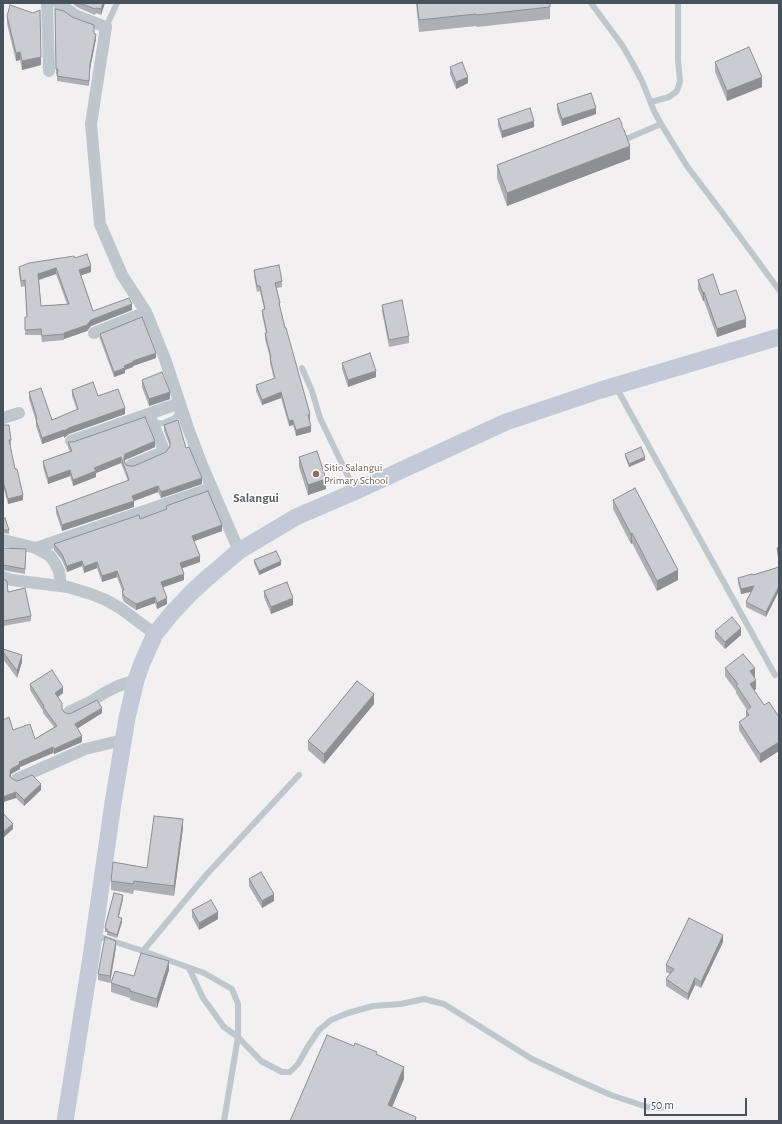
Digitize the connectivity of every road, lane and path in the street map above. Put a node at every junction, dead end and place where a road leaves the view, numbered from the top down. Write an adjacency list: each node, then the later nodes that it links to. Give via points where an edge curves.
1 (47, 3): 7 (street)
2 (58, 3): 6 (street, via 75,15)
3 (117, 3): 6 (lane)
4 (591, 3): 8 (lane, via 622,45)
5 (678, 3): 8 (lane, via 680,81 677,91 669,97)
6 (106, 27): 12 (street, via 91,124 100,224 122,275)
7 (49, 71)
8 (651, 102): 9 (lane)
9 (661, 124): 10 (lane); 11 (lane, via 687,166)
10 (626, 138)
11 (779, 290)
12 (146, 312): 13 (street); 17 (street)
13 (94, 333)
14 (779, 337): 16 (street)
15 (302, 368): 24 (lane, via 320,418)
16 (616, 386): 24 (street, via 506,422); 31 (lane)
17 (179, 403): 20 (street); 23 (street)
18 (19, 413): 19 (street)
19 (3, 418)
20 (151, 419): 21 (street); 22 (street, via 163,451)
21 (71, 441)
22 (131, 465)
23 (212, 488): 26 (street); 27 (street)
24 (354, 492): 27 (street, via 296,517)
25 (3, 540): 26 (street)
26 (36, 548): 29 (street, via 50,556 55,563)
27 (239, 551): 30 (street, via 191,593)
28 (3, 577): 29 (street)
29 (61, 586): 30 (street, via 106,600)
30 (155, 634): 32 (street)
31 (775, 674)
32 (136, 680): 33 (street, via 118,686); 34 (street)
33 (69, 712)
34 (123, 740): 36 (street, via 85,749); 37 (street)
35 (299, 775): 38 (lane, via 207,874)
36 (17, 780)
37 (94, 935): 38 (lane); 42 (street)
38 (143, 951): 39 (lane)
39 (189, 968): 40 (lane, via 203,998 224,1028); 40 (lane, via 204,973 232,989 238,1004)
40 (238, 1038): 41 (lane, via 261,1061 282,1072 290,1072 298,1064 319,1030 331,1020 373,1006 424,999 444,1004 532,1059 610,1095 647,1107); 43 (lane)
41 (665, 1108)
42 (65, 1121)
43 (224, 1121)

